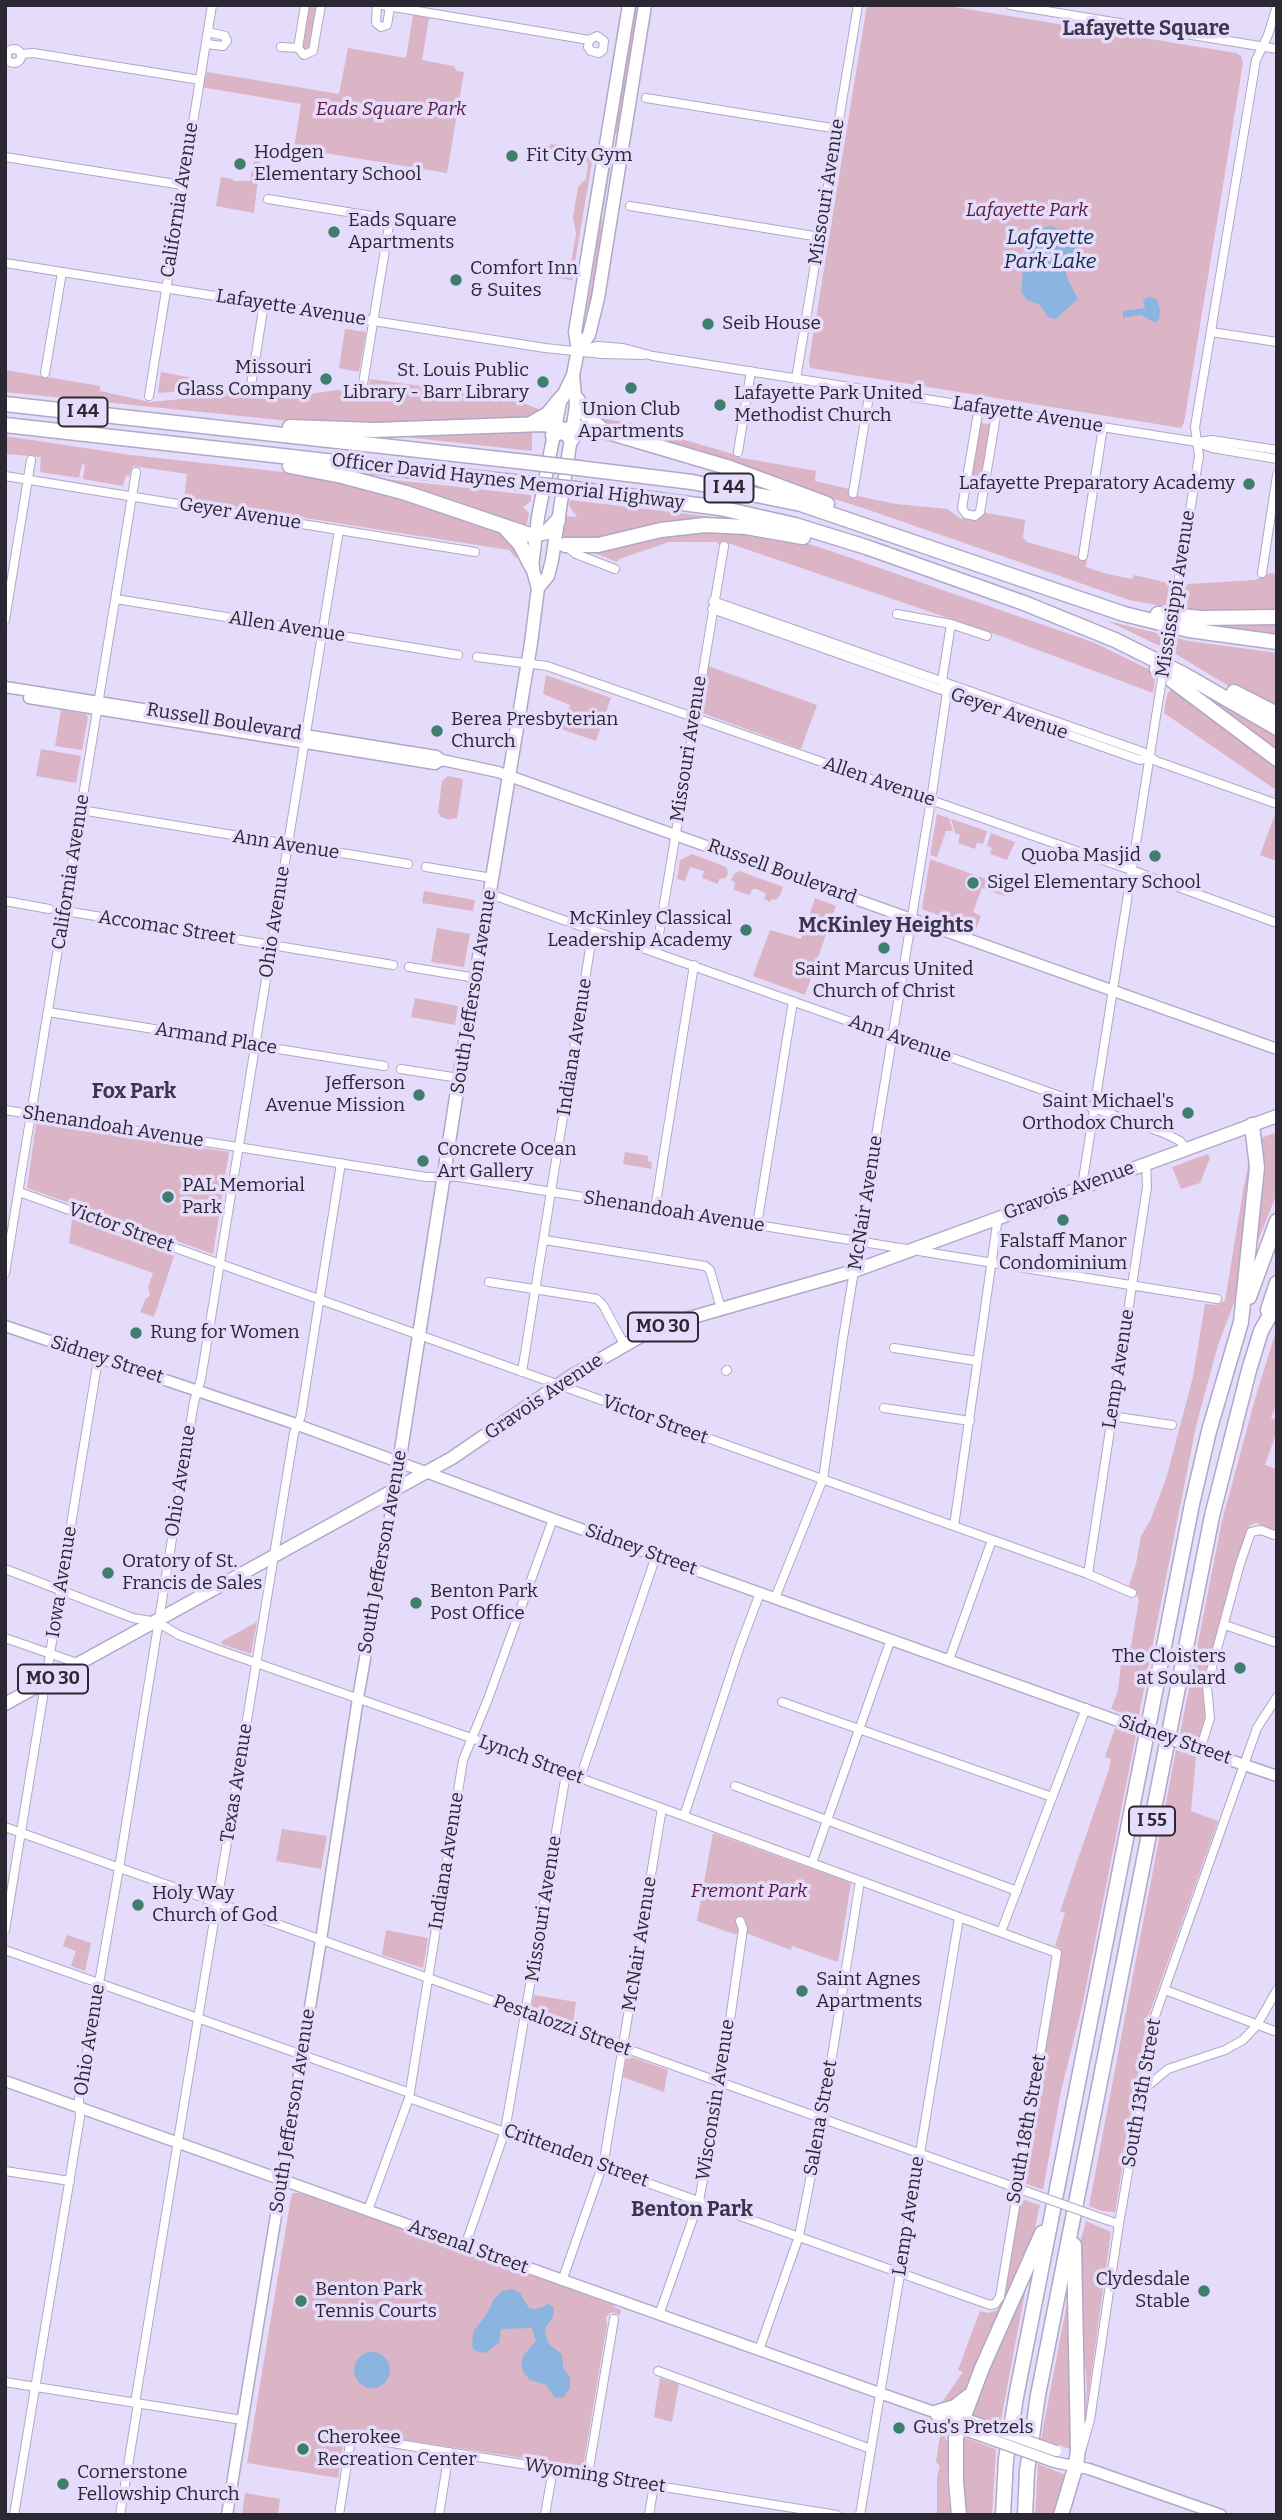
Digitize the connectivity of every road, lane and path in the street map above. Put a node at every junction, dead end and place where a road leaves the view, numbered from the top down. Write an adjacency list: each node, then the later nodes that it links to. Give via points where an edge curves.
1 (212, 5): 13 (street, California Avenue)
2 (305, 5): 18 (street)
3 (321, 5): 18 (street, via 313,51 304,55)
4 (629, 5): 36 (main road, South Jefferson Avenue, via 577,322)
5 (645, 5): 36 (main road, South Jefferson Avenue, via 598,298 589,334)
6 (858, 5): 23 (street, Missouri Avenue)
7 (1010, 5): 12 (street)
8 (1073, 5): 12 (street)
9 (383, 6): 11 (street)
10 (1277, 6): 16 (street, Mississippi Avenue)
11 (423, 9): 14 (street)
12 (1071, 15): 16 (street)
13 (208, 32): 15 (street, California Avenue); 15 (street, via 225,36 227,41 223,46)
14 (589, 40)
15 (206, 44): 21 (street, California Avenue)
16 (1262, 46): 19 (street); 34 (street, Mississippi Avenue)
17 (281, 47): 18 (street)
18 (298, 48)
19 (1277, 49)
20 (22, 54): 21 (street)
21 (200, 80): 25 (street, California Avenue)
22 (646, 98): 23 (street)
23 (838, 129): 28 (street, Missouri Avenue)
24 (5, 158): 25 (street)
25 (183, 185): 31 (street, California Avenue)
26 (268, 199): 33 (street, via 390,219)
27 (630, 206): 28 (street)
28 (820, 237): 40 (street, Missouri Avenue)
29 (5, 263): 30 (street, Lafayette Avenue)
30 (62, 272): 31 (street, Lafayette Avenue); 38 (street)
31 (165, 289): 32 (street, Lafayette Avenue); 44 (street, California Avenue)
32 (264, 304): 33 (street, Lafayette Avenue); 41 (street)
33 (373, 321): 36 (street, Lafayette Avenue); 42 (street)
34 (1211, 332): 35 (street); 56 (street, Mississippi Avenue, via 1195,427)
35 (1277, 342)
36 (578, 351): 37 (street, Lafayette Avenue, via 618,347); 39 (main road, South Jefferson Avenue)
37 (751, 371): 40 (street, Lafayette Avenue); 58 (street)
38 (45, 373)
39 (573, 375): 45 (main road, South Jefferson Avenue); 46 (main road, South Jefferson Avenue)
40 (796, 379): 43 (street, Lafayette Avenue)
41 (251, 386)
42 (362, 390)
43 (870, 390): 48 (street, Lafayette Avenue); 66 (street)
44 (149, 396)
45 (562, 397): 51 (highway, via 546,415); 54 (main road, South Jefferson Avenue)
46 (577, 399): 54 (main road, South Jefferson Avenue); 55 (highway, via 589,419)
47 (5, 404): 53 (highway, Officer David Haynes Memorial Highway / I 44)
48 (979, 408): 49 (street, Lafayette Avenue); 49 (street, via 962,508 975,516 980,512)
49 (997, 410): 52 (street, Lafayette Avenue)
50 (5, 425): 59 (highway, Officer David Haynes Memorial Highway / I 44)
51 (528, 425): 53 (highway); 54 (highway)
52 (1103, 427): 56 (street, Lafayette Avenue); 76 (street)
53 (240, 430): 70 (highway, Officer David Haynes Memorial Highway / I 44, bridge, via 728,488 801,504)
54 (563, 431): 55 (highway); 68 (main road, South Jefferson Avenue); 72 (main road, South Jefferson Avenue, via 538,517)
55 (608, 432): 70 (highway, via 794,491)
56 (1197, 442): 57 (street, Lafayette Avenue, via 1213,440); 60 (street, Lafayette Avenue); 106 (street, Mississippi Avenue, bridge, via 1199,460)
57 (1277, 450)
58 (738, 452)
59 (264, 454): 69 (highway, via 278,463 387,488); 74 (highway, Officer David Haynes Memorial Highway / I 44, bridge, via 720,508)
60 (1277, 459)
61 (31, 460): 65 (street)
62 (136, 472): 67 (street, California Avenue)
63 (1277, 475): 79 (street)
64 (5, 476): 65 (street, Geyer Avenue)
65 (28, 479): 67 (street, Geyer Avenue); 87 (street)
66 (853, 493)
67 (132, 496): 71 (street, Geyer Avenue); 81 (street, California Avenue)
68 (558, 520): 72 (highway)
69 (500, 525): 72 (highway); 77 (highway, via 518,541)
70 (874, 528): 83 (highway, Officer David Haynes Memorial Highway / I 44)
71 (339, 530): 75 (street, Geyer Avenue); 89 (street, Ohio Avenue)
72 (550, 539): 74 (highway, via 598,545 661,530 716,525); 77 (main road, South Jefferson Avenue); 78 (street); 80 (main road, South Jefferson Avenue, via 548,576)
73 (724, 546): 84 (street, Missouri Avenue)
74 (866, 547): 82 (highway, Officer David Haynes Memorial Highway / I 44)
75 (475, 552)
76 (1083, 556)
77 (533, 567): 80 (main road, South Jefferson Avenue)
78 (615, 569)
79 (1262, 573)
80 (538, 588): 96 (main road, South Jefferson Avenue)
81 (116, 600): 89 (street, Allen Avenue); 101 (street, California Avenue)
82 (1024, 603): 91 (highway, Officer David Haynes Memorial Highway / I 44); 102 (highway, via 1132,638)
83 (1095, 604): 86 (highway, via 1181,617); 92 (highway, I 44, via 1189,630)
84 (712, 605): 95 (street, Geyer Avenue); 103 (street, Missouri Avenue)
85 (897, 614): 88 (street)
86 (1277, 617)
87 (5, 620)
88 (951, 624): 90 (street); 97 (street)
89 (322, 633): 93 (street, Allen Avenue); 105 (street, Ohio Avenue)
90 (987, 636)
91 (1115, 640): 104 (highway, I 44); 107 (highway)
92 (1277, 642)
93 (458, 655)
94 (477, 657): 96 (street, Allen Avenue)
95 (870, 661): 97 (street, Geyer Avenue); 99 (street, Geyer Avenue)
96 (528, 663): 103 (street, Allen Avenue); 108 (main road, South Jefferson Avenue)
97 (942, 681): 99 (street); 106 (street, Geyer Avenue, via 1143,752)
98 (5, 687): 101 (main road, Russell Boulevard)
99 (947, 692): 106 (street, Geyer Avenue, via 1140,760); 109 (street, McNair Avenue)
100 (5, 695): 101 (main road, Russell Boulevard)
101 (98, 706): 105 (main road, Russell Boulevard); 111 (street, California Avenue)
102 (1277, 714)
103 (694, 718): 109 (street, Allen Avenue); 112 (street, Missouri Avenue)
104 (1277, 728)
105 (305, 739): 108 (main road, Russell Boulevard, via 436,756); 113 (street, Ohio Avenue)
106 (1149, 758): 110 (street, Geyer Avenue); 116 (street, Mississippi Avenue)
107 (1277, 759)
108 (509, 775): 112 (main road, Russell Boulevard); 117 (main road, South Jefferson Avenue)
109 (931, 800): 116 (street, Allen Avenue); 122 (street, McNair Avenue)
110 (1277, 804)
111 (81, 810): 113 (street, Ann Avenue); 121 (street, California Avenue)
112 (676, 834): 122 (main road, Russell Boulevard); 126 (street, Missouri Avenue)
113 (287, 845): 114 (street, Ann Avenue); 125 (street, Ohio Avenue)
114 (408, 864)
115 (426, 867): 117 (street)
116 (1132, 870): 123 (street, Allen Avenue); 131 (street, Mississippi Avenue)
117 (492, 878): 118 (main road, South Jefferson Avenue)
118 (490, 894): 124 (street, Ann Avenue); 130 (main road, South Jefferson Avenue)
119 (5, 901): 120 (street)
120 (48, 909)
121 (65, 911): 125 (street, Accomac Street); 133 (street, California Avenue)
122 (912, 918): 131 (main road, Russell Boulevard); 134 (street, McNair Avenue)
123 (1277, 923)
124 (593, 930): 126 (street, Ann Avenue); 152 (street, Indiana Avenue)
125 (271, 945): 127 (street, Accomac Street); 135 (street, Ohio Avenue)
126 (656, 952): 128 (street, Ann Avenue)
127 (394, 965)
128 (694, 965): 132 (street, Ann Avenue); 153 (street)
129 (409, 967): 130 (street)
130 (476, 978): 139 (main road, South Jefferson Avenue)
131 (1112, 989): 136 (main road, Russell Boulevard); 140 (street, Mississippi Avenue)
132 (793, 1001): 134 (street, Ann Avenue); 156 (street)
133 (48, 1012): 135 (street, Armand Place); 142 (street, California Avenue)
134 (893, 1036): 140 (street, Ann Avenue); 158 (street, McNair Avenue)
135 (254, 1046): 137 (street, Armand Place); 145 (street, Ohio Avenue)
136 (1277, 1049)
137 (384, 1066)
138 (401, 1069): 139 (street)
139 (459, 1077): 149 (main road, South Jefferson Avenue)
140 (1094, 1108): 146 (street, Ann Avenue, via 1170,1135); 150 (street, Mississippi Avenue)
141 (5, 1110): 142 (street, Shenandoah Avenue)
142 (31, 1114): 145 (street, Shenandoah Avenue); 151 (street, California Avenue)
143 (1277, 1116): 144 (main road, Gravois Avenue / MO 30)
144 (1252, 1125): 146 (main road, Gravois Avenue / MO 30); 172 (highway, via 1257,1167)
145 (237, 1147): 147 (street, Shenandoah Avenue); 160 (street, Ohio Avenue)
146 (1186, 1149): 148 (main road, Gravois Avenue / MO 30)
147 (341, 1163): 149 (street, Shenandoah Avenue); 168 (street, Texas Avenue)
148 (1146, 1163): 150 (main road, Gravois Avenue / MO 30); 166 (street, Lemp Avenue, via 1147,1187)
149 (446, 1177): 152 (street, Shenandoah Avenue); 175 (main road, South Jefferson Avenue)
150 (1082, 1186): 154 (main road, Gravois Avenue / MO 30)
151 (19, 1192): 160 (street, Victor Street); 163 (street, California Avenue)
152 (552, 1193): 153 (street, Shenandoah Avenue); 157 (street, Indiana Avenue)
153 (655, 1209): 156 (street, Shenandoah Avenue)
154 (998, 1217): 159 (main road, Gravois Avenue / MO 30); 161 (street)
155 (1277, 1221): 172 (highway, I 55)
156 (757, 1225): 158 (street, Shenandoah Avenue)
157 (544, 1240): 167 (street, Indiana Avenue); 171 (street, via 708,1267)
158 (859, 1241): 159 (street, Shenandoah Avenue); 162 (street, McNair Avenue)
159 (911, 1250): 161 (street, Shenandoah Avenue); 162 (main road, Gravois Avenue / MO 30)
160 (219, 1264): 168 (street, Victor Street); 182 (street, Ohio Avenue)
161 (992, 1264): 166 (street, Shenandoah Avenue); 179 (street)
162 (854, 1270): 171 (main road, Gravois Avenue / MO 30); 190 (street, McNair Avenue)
163 (5, 1273)
164 (489, 1282): 167 (street)
165 (1277, 1283): 174 (highway, I 55)
166 (1132, 1285): 169 (street, Shenandoah Avenue); 184 (street, Lemp Avenue)
167 (537, 1290): 176 (street, via 597,1299); 180 (street, Indiana Avenue)
168 (319, 1299): 175 (street, Victor Street); 186 (street, Texas Avenue)
169 (1217, 1299)
170 (1277, 1303): 174 (highway)
171 (721, 1309): 176 (main road, Gravois Avenue / MO 30)
172 (1241, 1322): 271 (highway, I 55, via 1192,1504)
173 (5, 1326): 178 (main road, Sidney Street)
174 (1261, 1331): 272 (highway, I 55, via 1212,1516)
175 (420, 1335): 180 (street, Victor Street); 188 (main road, South Jefferson Avenue)
176 (624, 1344): 181 (main road, Gravois Avenue / MO 30)
177 (894, 1348): 179 (street)
178 (98, 1359): 182 (main road, Sidney Street); 200 (street, Iowa Avenue)
179 (977, 1361): 185 (street)
180 (522, 1372): 181 (street, Victor Street)
181 (559, 1385): 189 (main road, Gravois Avenue / MO 30); 190 (street, Victor Street)
182 (197, 1390): 186 (main road, Sidney Street); 204 (street, Ohio Avenue)
183 (884, 1408): 185 (street)
184 (1111, 1416): 187 (street); 199 (street, Lemp Avenue)
185 (970, 1420): 193 (street)
186 (297, 1425): 188 (main road, Sidney Street); 196 (street, Texas Avenue)
187 (1172, 1425)
188 (399, 1462): 189 (main road, Sidney Street); 191 (main road, South Jefferson Avenue)
189 (425, 1473): 191 (main road, Gravois Avenue / MO 30); 192 (main road, Sidney Street)
190 (823, 1479): 193 (street, Victor Street); 203 (street, McNair Avenue)
191 (395, 1489): 196 (main road, Gravois Avenue / MO 30); 215 (main road, South Jefferson Avenue)
192 (553, 1519): 197 (main road, Sidney Street); 220 (street, Indiana Avenue)
193 (954, 1526): 195 (street, Victor Street)
194 (1277, 1536): 205 (street, via 1251,1532)
195 (992, 1540): 199 (street, Victor Street); 210 (street)
196 (275, 1556): 204 (main road, Gravois Avenue / MO 30); 211 (street, Texas Avenue)
197 (656, 1556): 201 (main road, Sidney Street); 225 (street)
198 (5, 1569): 200 (street, Lynch Street)
199 (1088, 1574): 202 (street, Victor Street)
200 (60, 1591): 204 (street, Lynch Street); 209 (street, Iowa Avenue)
201 (760, 1593): 203 (main road, Sidney Street); 229 (street)
202 (1132, 1593)
203 (775, 1598): 207 (main road, Sidney Street)
204 (157, 1622): 211 (street, Lynch Street, via 179,1635); 212 (main road, Gravois Avenue / MO 30); 234 (street, Ohio Avenue)
205 (1225, 1625): 208 (street); 221 (street, via 1207,1686 1210,1718)
206 (5, 1637): 209 (street)
207 (891, 1639): 210 (main road, Sidney Street); 219 (street)
208 (1277, 1643)
209 (50, 1653): 212 (street); 213 (street, Iowa Avenue)
210 (948, 1660): 218 (main road, Sidney Street)
211 (257, 1662): 215 (street, Lynch Street); 237 (street, Texas Avenue)
212 (80, 1664): 213 (main road, Gravois Avenue / MO 30)
213 (46, 1682): 217 (main road, Gravois Avenue / MO 30); 232 (street, Iowa Avenue)
214 (1277, 1697): 222 (street, South 13th Street)
215 (358, 1698): 220 (street, Lynch Street); 242 (main road, South Jefferson Avenue)
216 (782, 1702): 219 (street)
217 (5, 1704)
218 (1086, 1708): 221 (main road, Sidney Street, bridge); 227 (street)
219 (859, 1729): 227 (street); 230 (street)
220 (471, 1738): 223 (street, Lynch Street); 245 (street, Indiana Avenue, via 463,1760)
221 (1196, 1748): 222 (main road, Sidney Street)
222 (1244, 1764): 224 (main road, Sidney Street); 247 (street, South 13th Street)
223 (566, 1773): 225 (street, Lynch Street); 249 (street, Missouri Avenue)
224 (1277, 1776)
225 (580, 1778): 228 (street, Lynch Street)
226 (735, 1786): 230 (street)
227 (1052, 1797): 236 (street)
228 (662, 1808): 229 (street, Lynch Street); 253 (street, McNair Avenue)
229 (684, 1816): 233 (street, Lynch Street)
230 (827, 1820): 233 (street); 236 (street)
231 (5, 1827): 232 (street, Pestalozzi Street)
232 (22, 1833): 234 (street, Pestalozzi Street); 240 (street, Iowa Avenue)
233 (812, 1863): 235 (street, Lynch Street)
234 (119, 1868): 237 (street, Pestalozzi Street); 246 (street, Ohio Avenue)
235 (860, 1881): 238 (street, Lynch Street); 260 (street, Salena Street)
236 (1017, 1891): 241 (street)
237 (217, 1903): 242 (street, Pestalozzi Street); 250 (street, Texas Avenue)
238 (959, 1917): 241 (street, Lynch Street); 263 (street, Lemp Avenue)
239 (740, 1921): 256 (street, Wisconsin Avenue, via 743,1929)
240 (5, 1930)
241 (1001, 1932): 244 (street, Lynch Street)
242 (321, 1940): 245 (street, Pestalozzi Street); 254 (main road, South Jefferson Avenue)
243 (5, 1950): 246 (street, Crittenden Street)
244 (1057, 1953): 268 (street, South 18th Street)
245 (428, 1978): 249 (street, Pestalozzi Street); 258 (street, Indiana Avenue)
246 (99, 1983): 250 (street, Crittenden Street); 259 (street, Ohio Avenue)
247 (1165, 1990): 251 (street); 257 (street, South 13th Street, via 1152,2028)
248 (1277, 1990): 251 (street)
249 (526, 2013): 253 (street, Pestalozzi Street); 261 (street, Missouri Avenue)
250 (198, 2018): 254 (street, Crittenden Street); 262 (street, Texas Avenue)
251 (1257, 2025): 252 (street); 257 (street, via 1237,2045 1168,2069)
252 (1277, 2032)
253 (623, 2048): 256 (street, Pestalozzi Street); 264 (street, McNair Avenue)
254 (302, 2055): 258 (street, Crittenden Street); 266 (main road, South Jefferson Avenue)
255 (5, 2081): 259 (main road, Arsenal Street)
256 (721, 2083): 260 (street, Pestalozzi Street); 269 (street, Wisconsin Avenue)
257 (1143, 2090): 273 (street, South 13th Street)
258 (410, 2095): 261 (street, Crittenden Street); 270 (street, Indiana Avenue)
259 (80, 2107): 262 (main road, Arsenal Street); 267 (street, Ohio Avenue)
260 (822, 2119): 263 (street, Pestalozzi Street); 274 (street, Salena Street)
261 (505, 2131): 264 (street, Crittenden Street); 275 (street, Missouri Avenue)
262 (178, 2142): 266 (main road, Arsenal Street); 287 (street, Texas Avenue)
263 (920, 2154): 268 (street, Pestalozzi Street); 276 (street, Lemp Avenue)
264 (603, 2166): 269 (street, Crittenden Street); 277 (street, McNair Avenue)
265 (5, 2171): 267 (street)
266 (282, 2179): 270 (main road, Arsenal Street); 289 (main road, South Jefferson Avenue)
267 (70, 2181): 284 (street, Ohio Avenue)
268 (1017, 2188): 273 (street, Pestalozzi Street, bridge); 278 (street, South 18th Street, via 1000,2297)
269 (699, 2201): 274 (street, Crittenden Street); 279 (street, Wisconsin Avenue)
270 (368, 2210): 275 (main road, Arsenal Street)
271 (1053, 2210): 285 (highway); 307 (highway, I 55, via 1011,2421)
272 (1073, 2219): 293 (highway); 308 (highway, I 55, via 1031,2433)
273 (1119, 2224): 293 (street, South 13th Street, via 1090,2420)
274 (799, 2236): 276 (street, Crittenden Street); 281 (street, Salena Street)
275 (465, 2246): 277 (main road, Arsenal Street)
276 (900, 2273): 278 (street, Crittenden Street); 286 (street, Lemp Avenue)
277 (562, 2281): 279 (main road, Arsenal Street)
278 (995, 2304)
279 (659, 2315): 281 (main road, Arsenal Street)
280 (614, 2319): 295 (street)
281 (759, 2350): 286 (main road, Arsenal Street)
282 (657, 2371): 291 (street)
283 (5, 2382): 284 (street)
284 (35, 2387): 287 (street); 297 (street, Ohio Avenue)
285 (972, 2392): 288 (highway, via 960,2404); 290 (highway)
286 (879, 2393): 288 (main road, Arsenal Street); 291 (street, Lemp Avenue)
287 (137, 2403): 289 (street); 298 (street, Texas Avenue)
288 (934, 2412): 290 (main road, Arsenal Street)
289 (242, 2420): 299 (main road, South Jefferson Avenue)
290 (961, 2423): 293 (main road, Arsenal Street, bridge); 306 (highway, via 955,2444)
291 (871, 2448): 305 (street, Lemp Avenue)
292 (449, 2452): 294 (street, Wyoming Street); 300 (street, Wyoming Street, via 352,2438); 301 (street)
293 (1076, 2465): 309 (highway); 310 (main road, Arsenal Street)
294 (553, 2469): 295 (street, Wyoming Street); 302 (street)
295 (588, 2474): 296 (street, Wyoming Street)
296 (654, 2485): 303 (street); 304 (street, Wyoming Street)
297 (14, 2515)
298 (120, 2515)
299 (227, 2515)
300 (339, 2515)
301 (439, 2515)
302 (545, 2515)
303 (649, 2515)
304 (837, 2515)
305 (860, 2515)
306 (960, 2515)
307 (1003, 2515)
308 (1025, 2515)
309 (1061, 2515)
310 (1220, 2515)

